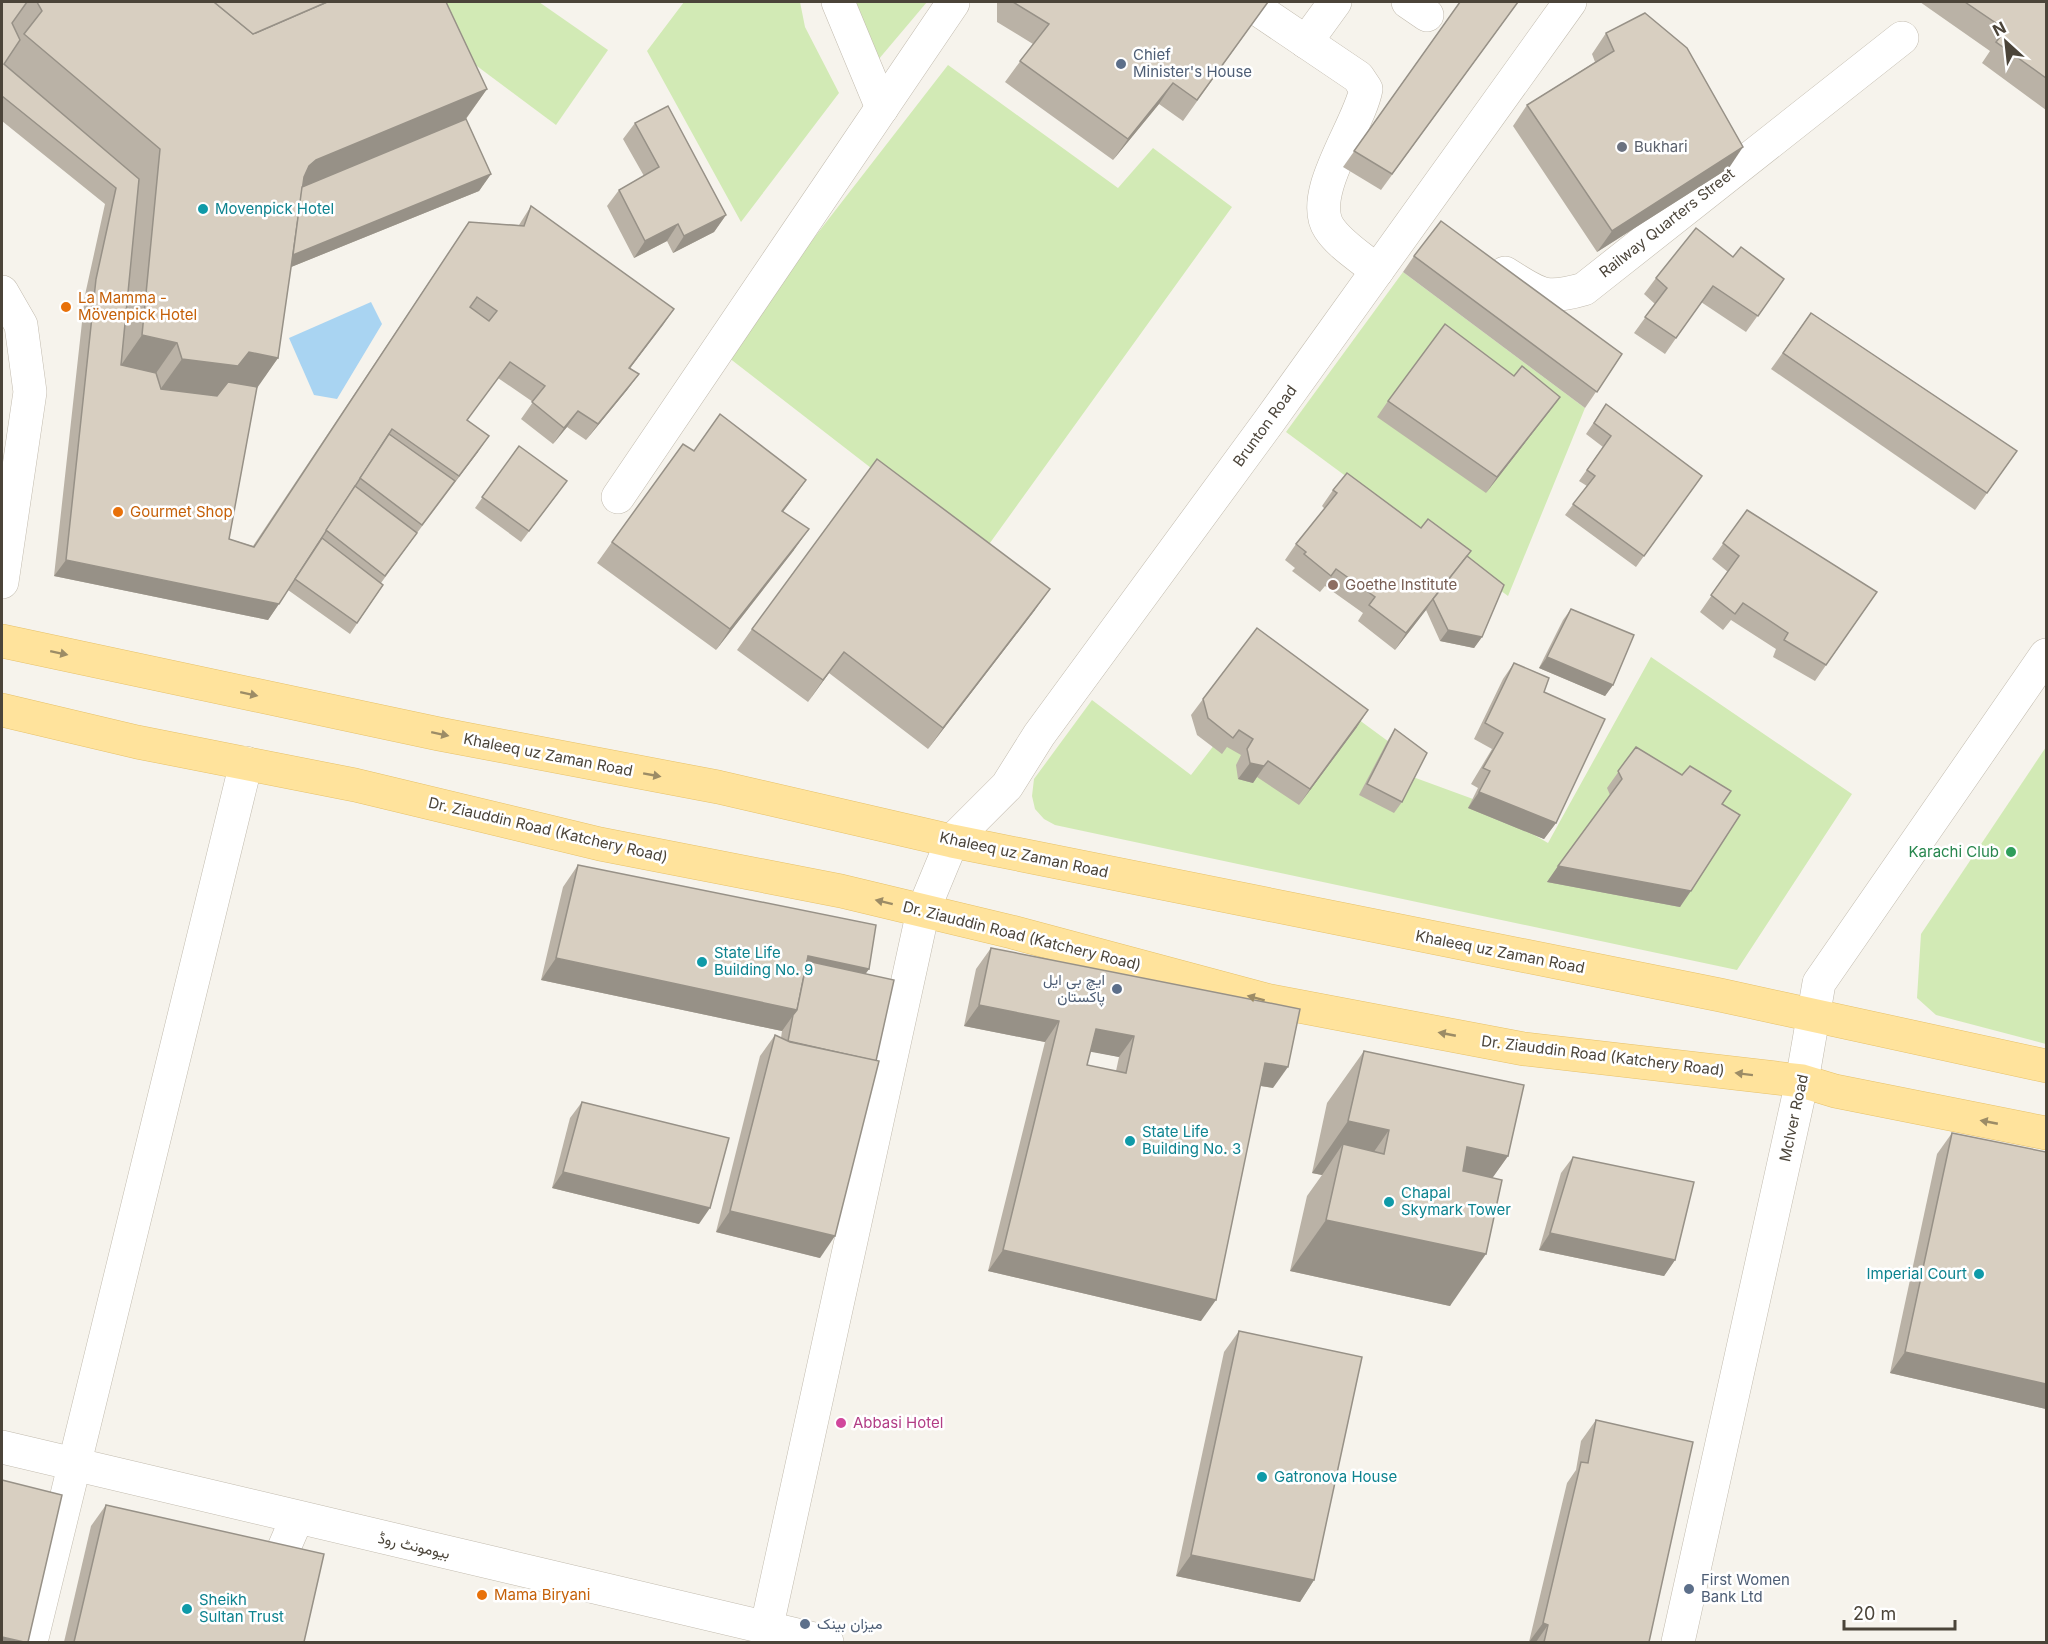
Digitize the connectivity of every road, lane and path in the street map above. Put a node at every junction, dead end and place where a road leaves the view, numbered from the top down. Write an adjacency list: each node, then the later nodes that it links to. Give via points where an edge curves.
1 (838, 2): 8 (street)
2 (1247, 2): 7 (street)
3 (1335, 2): 7 (street)
4 (1569, 2): 9 (street, Brunton Road)
5 (953, 3): 8 (street)
6 (1902, 38): 11 (street, Railway Quarters Street, via 1584,289 1543,296)
7 (1306, 42): 12 (street, via 1358,77 1366,89 1364,103 1331,175 1323,206 1330,230)
8 (882, 108): 14 (street)
9 (1414, 217): 10 (street); 12 (street, Brunton Road)
10 (1444, 235)
11 (1483, 259)
12 (1377, 271): 20 (street, Brunton Road, via 1039,735 1008,786)
13 (2, 292): 15 (street, via 21,325 30,392)
14 (618, 497)
15 (2, 582)
16 (2, 641): 20 (main road, Khaleeq uz Zaman Road, one-way to 20, via 451,736 718,787)
17 (2046, 655): 22 (street, Mclver Road, via 1819,983)
18 (2, 710): 19 (main road, Dr. Ziauddin Road (Katchery Road))
19 (246, 763): 21 (main road, Dr. Ziauddin Road (Katchery Road), one-way to 19, via 600,844); 27 (street)
20 (952, 841): 21 (street); 22 (main road, Khaleeq uz Zaman Road)
21 (923, 911): 24 (main road, Dr. Ziauddin Road (Katchery Road), one-way to 21, via 1524,1049 1266,1000); 29 (street)
22 (1813, 1015): 23 (main road, Khaleeq uz Zaman Road); 24 (street, Mclver Road)
23 (2046, 1066)
24 (1802, 1081): 25 (main road, Dr. Ziauddin Road (Katchery Road), one-way to 24); 33 (street, Mclver Road)
25 (2046, 1133)
26 (2, 1447): 27 (street, بیومونٹ روڈ)
27 (73, 1464): 28 (street, بیومونٹ روڈ); 31 (street)
28 (297, 1518): 29 (street, بیومونٹ روڈ); 30 (street, via 271,1578)
29 (766, 1630): 32 (street, بیومونٹ روڈ)
30 (262, 1637)
31 (31, 1642)
32 (827, 1642)
33 (1678, 1642)

